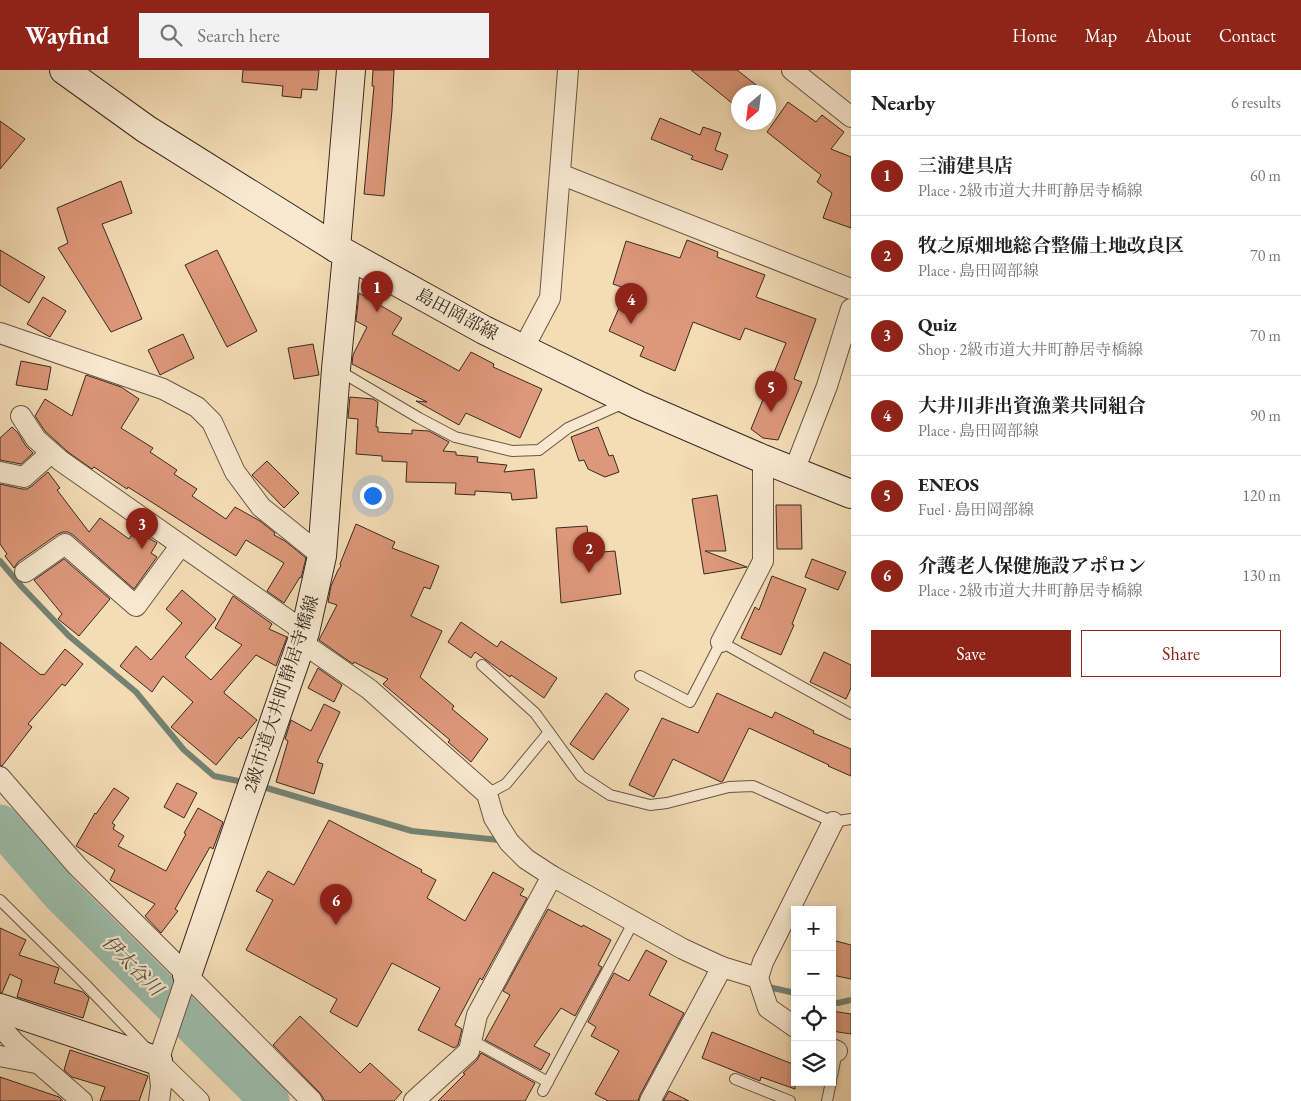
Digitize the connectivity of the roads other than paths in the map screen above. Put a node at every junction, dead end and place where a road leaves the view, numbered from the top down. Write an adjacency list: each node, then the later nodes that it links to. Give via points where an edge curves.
1 (64, 70): 7 (street, 島田岡部線, via 146,129)
2 (351, 70): 7 (street, 2級市道大井町静居寺橋線)
3 (568, 70): 6 (street)
4 (792, 70): 5 (street)
5 (851, 117)
6 (560, 174): 8 (street); 11 (street, via 550,298)
7 (341, 251): 11 (street, 島田岡部線); 12 (street, 2級市道大井町静居寺橋線)
8 (851, 289)
9 (851, 309): 17 (street, via 827,386)
10 (0, 333): 21 (street, via 164,390 196,407 212,422 234,472 261,507)
11 (523, 349): 13 (street, 島田岡部線)
12 (336, 369): 13 (lane, via 455,437 512,451 539,450 568,428); 21 (street, 2級市道大井町静居寺橋線)
13 (630, 401): 16 (street, 島田岡部線)
14 (21, 416): 15 (street, via 36,439)
15 (51, 453): 18 (street, via 24,477); 20 (street)
16 (763, 460): 17 (street, 島田岡部線); 24 (street, via 763,561)
17 (794, 471): 19 (street, 島田岡部線)
18 (0, 472)
19 (851, 494)
20 (181, 545): 22 (street, via 136,606 66,544); 23 (street)
21 (322, 556): 23 (street, 2級市道大井町静居寺橋線)
22 (25, 572)
23 (303, 637): 30 (street, via 369,689); 37 (street, 2級市道大井町静居寺橋線)
24 (721, 642): 26 (lane, via 690,702); 27 (lane)
25 (482, 665): 28 (lane, via 535,713)
26 (640, 676)
27 (851, 714)
28 (549, 732): 30 (lane, via 506,784); 31 (lane, via 581,776 610,796 650,805 730,787 753,786)
29 (0, 777): 37 (street, via 77,866)
30 (487, 794): 32 (street, via 494,818 508,842)
31 (842, 821): 36 (street, via 763,962)
32 (552, 876): 34 (street); 41 (street, via 477,1015)
33 (0, 900): 43 (lane)
34 (634, 921): 35 (street); 41 (lane, via 546,1086)
35 (722, 967): 36 (street); 53 (street)
36 (758, 978): 39 (street, via 768,1008)
37 (186, 980): 43 (street); 51 (street)
38 (0, 1008): 43 (street)
39 (791, 1024)
40 (0, 1026): 44 (street)
41 (471, 1040): 52 (street, via 469,1051)
42 (0, 1056): 44 (street)
43 (159, 1057): 47 (street); 49 (street)
44 (38, 1063): 48 (street)
45 (735, 1079): 54 (lane)
46 (830, 1086): 55 (lane)
47 (186, 1093): 50 (street)
48 (82, 1101)
49 (159, 1101)
50 (199, 1101)
51 (312, 1101)
52 (414, 1101)
53 (650, 1101)
54 (790, 1101)
55 (827, 1101)

